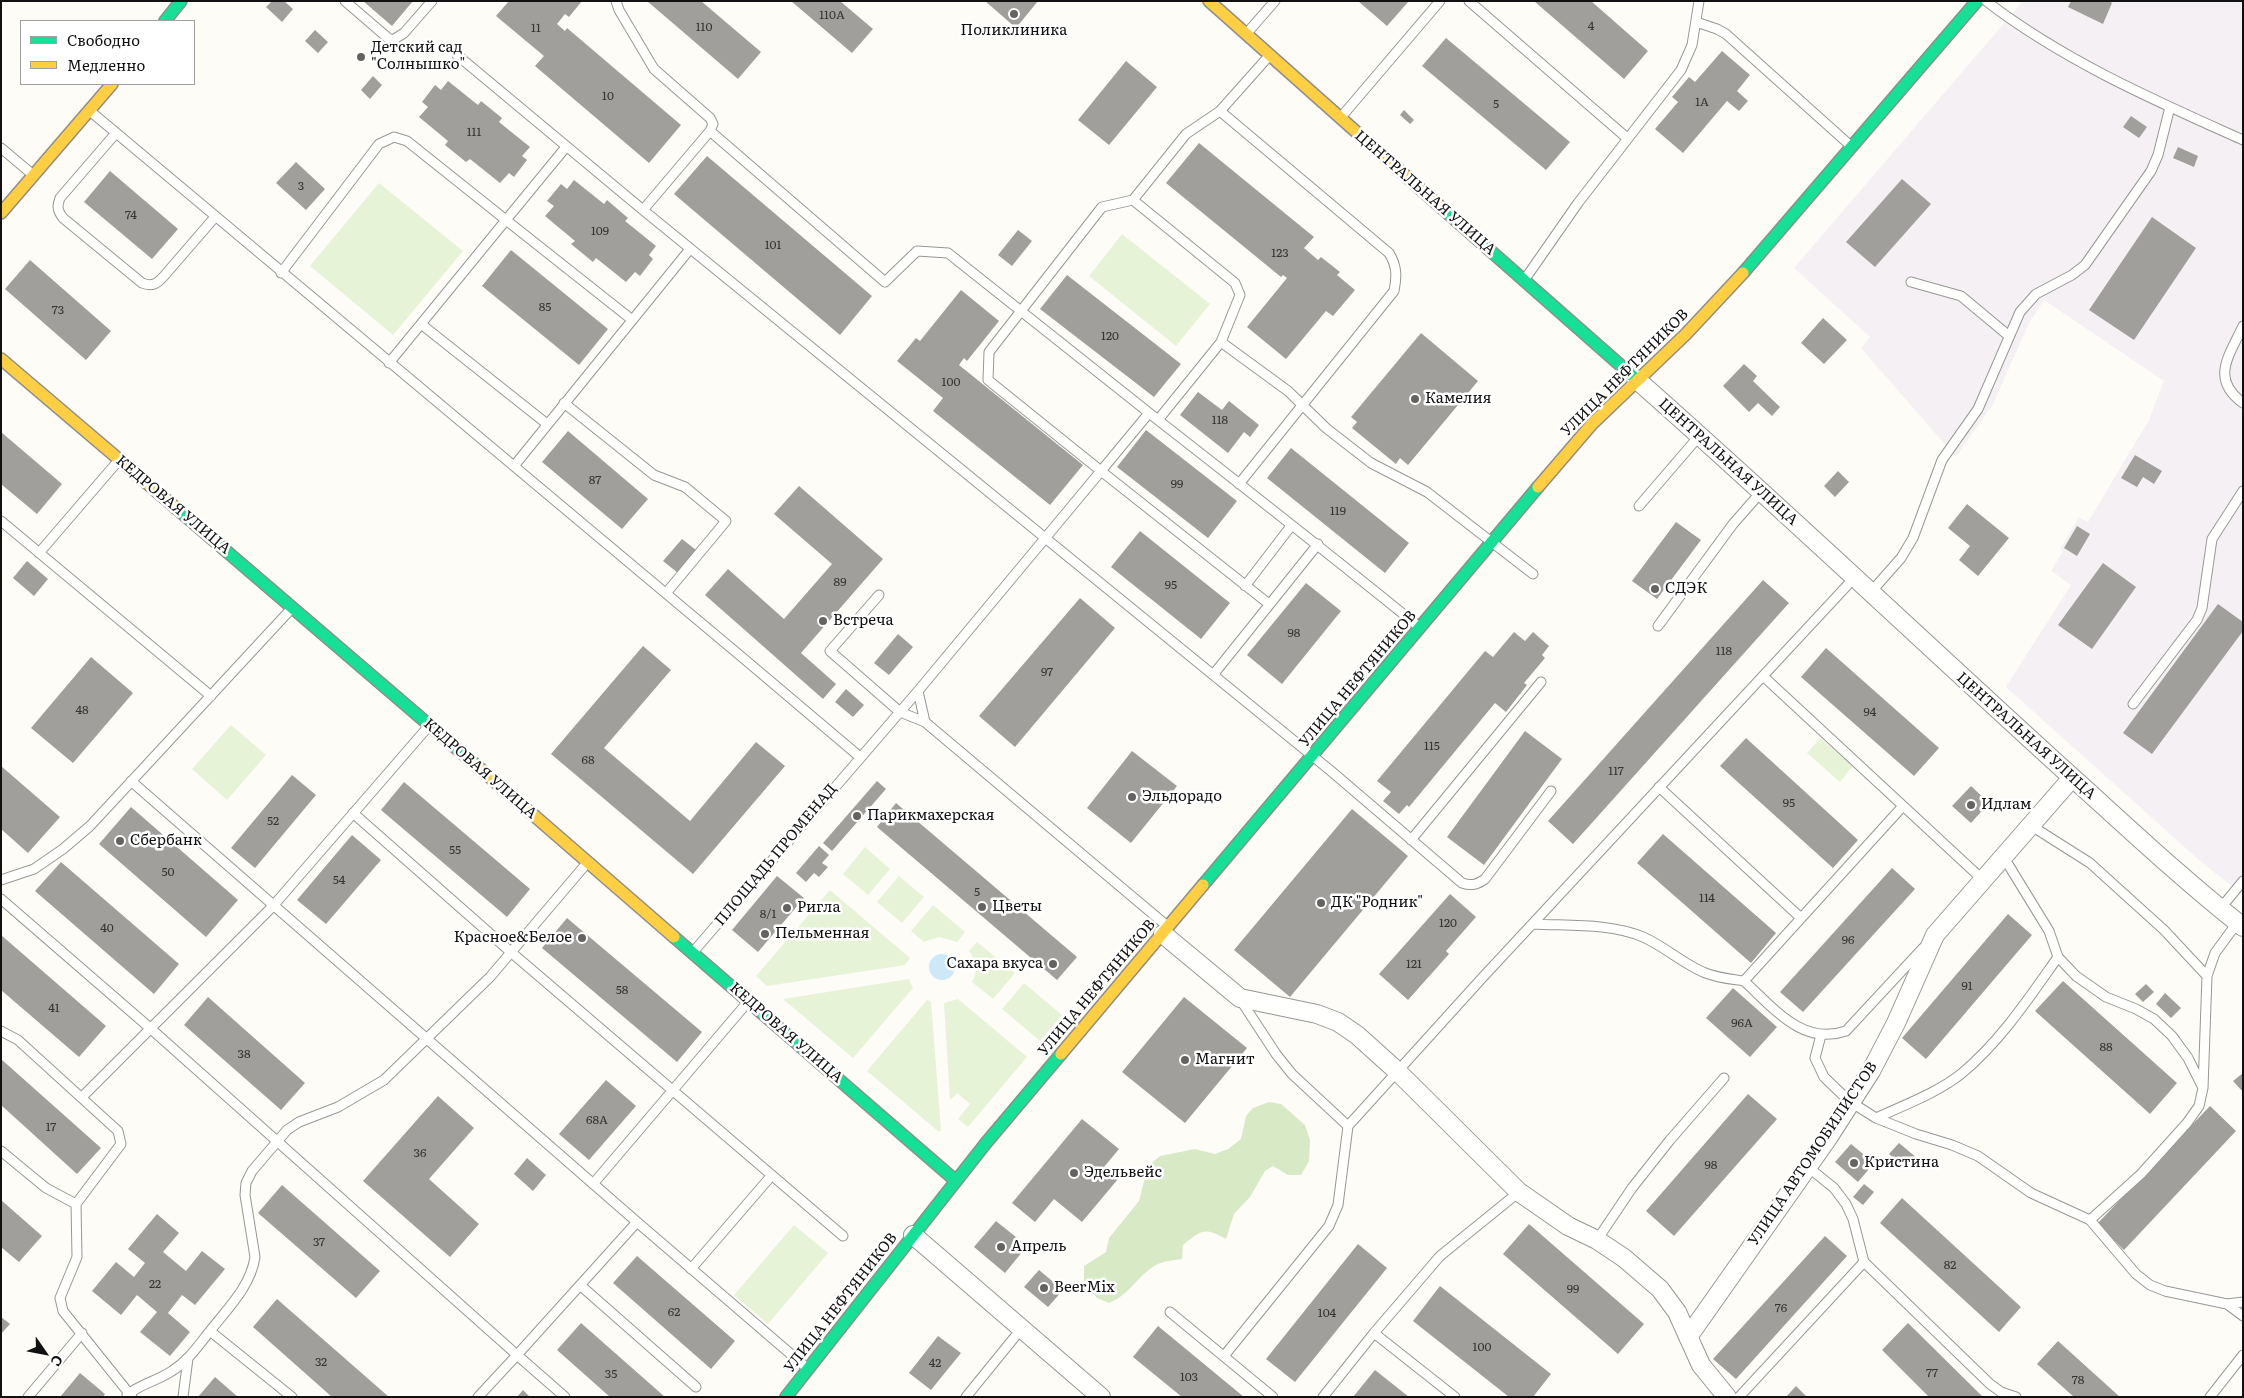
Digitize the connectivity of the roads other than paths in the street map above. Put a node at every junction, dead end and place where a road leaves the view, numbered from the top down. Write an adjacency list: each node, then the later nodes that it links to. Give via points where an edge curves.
1 (181, 1): 12 (street)
2 (345, 1): 3 (lane, via 393,40 404,33)
3 (432, 1)
4 (616, 1): 22 (lane, via 654,69 710,118 713,124)
5 (1209, 1): 14 (street, ЦЕНТРАЛЬНАЯ УЛИЦА)
6 (1275, 1): 14 (lane)
7 (1440, 1): 21 (lane)
8 (1469, 1): 24 (lane)
9 (1698, 1): 13 (lane)
10 (1977, 1): 27 (street, УЛИЦА НЕФТЯНИКОВ)
11 (1986, 1): 18 (lane, via 2058,50)
12 (165, 20)
13 (1696, 22): 24 (lane, via 1692,45 1681,70); 27 (lane, via 1726,34)
14 (1246, 34): 16 (street, ЦЕНТРАЛЬНАЯ УЛИЦА)
15 (457, 55): 26 (lane)
16 (1270, 56): 20 (lane); 21 (street, ЦЕНТРАЛЬНАЯ УЛИЦА)
17 (111, 85): 19 (street)
18 (2170, 107): 25 (lane); 43 (lane, via 2158,155 2139,191 2085,265 2027,302)
19 (89, 110): 23 (lane); 29 (street)
20 (1220, 111): 30 (lane, via 1186,134); 50 (lane, via 1389,253 1395,262 1397,277 1394,291)
21 (1340, 118): 37 (street, ЦЕНТРАЛЬНАЯ УЛИЦА)
22 (710, 131): 31 (lane); 39 (lane, via 885,282 917,251 948,253)
23 (116, 133): 33 (lane); 33 (lane, via 60,198 57,205 63,218 149,286 157,284)
24 (1628, 138): 37 (lane, via 1578,202)
25 (2243, 140)
26 (566, 147): 31 (lane); 34 (lane)
27 (1852, 147): 47 (street, УЛИЦА НЕФТЯНИКОВ, via 1699,319)
28 (1, 148): 29 (lane)
29 (34, 176): 32 (street)
30 (1133, 200): 39 (lane, via 1102,207); 44 (lane, via 1235,283 1240,295)
31 (643, 210): 35 (lane)
32 (1, 214)
33 (215, 217): 36 (lane)
34 (506, 220): 36 (lane, via 407,141 394,137 379,144); 40 (lane); 41 (lane)
35 (690, 249): 40 (lane); 64 (lane)
36 (281, 273): 46 (lane)
37 (1524, 280): 47 (street, ЦЕНТРАЛЬНАЯ УЛИЦА)
38 (1911, 282): 43 (lane, via 1962,296)
39 (1021, 312): 51 (lane); 57 (lane, via 989,352 988,380)
40 (631, 319): 48 (lane)
41 (421, 324): 46 (lane); 53 (lane)
42 (2243, 326): 49 (lane, via 2224,369 2225,384 2231,394)
43 (2009, 336): 72 (lane, via 1978,409 1942,460 1913,538 1901,558)
44 (1221, 342): 50 (lane, via 1288,391); 52 (lane)
45 (1, 359): 55 (street, КЕДРОВАЯ УЛИЦА)
46 (389, 363): 56 (lane)
47 (1636, 379): 54 (street, ЦЕНТРАЛЬНАЯ УЛИЦА); 66 (street, УЛИЦА НЕФТЯНИКОВ, via 1577,440)
48 (564, 403): 53 (lane); 71 (lane, via 654,475 684,487 726,521)
49 (2243, 403)
50 (1303, 406): 58 (lane); 66 (lane, via 1371,463 1427,492)
51 (1148, 413): 52 (lane); 57 (lane, ПЛОЩАДЬ ПРОМЕНАД)
52 (1158, 420): 58 (lane)
53 (547, 424): 56 (lane)
54 (1700, 435): 59 (street, ЦЕНТРАЛЬНАЯ УЛИЦА); 61 (lane)
55 (119, 459): 67 (lane); 75 (street, КЕДРОВАЯ УЛИЦА)
56 (514, 466): 71 (lane)
57 (1101, 471): 64 (lane, ПЛОЩАДЬ ПРОМЕНАД); 70 (lane)
58 (1239, 484): 63 (lane)
59 (1762, 491): 69 (street, ЦЕНТРАЛЬНАЯ УЛИЦА); 76 (lane, via 1733,524)
60 (2243, 491): 83 (lane, via 2212,539 2202,608 2197,620)
61 (1639, 506)
62 (1, 521): 67 (lane)
63 (1291, 526): 65 (lane); 70 (lane)
64 (1046, 540): 78 (lane); 81 (lane, ПЛОЩАДЬ ПРОМЕНАД)
65 (1318, 544): 74 (lane); 77 (lane)
66 (1491, 544): 68 (lane); 77 (street, УЛИЦА НЕФТЯНИКОВ)
67 (39, 553): 82 (lane)
68 (1533, 574)
69 (1855, 577): 72 (street, ЦЕНТРАЛЬНАЯ УЛИЦА); 79 (lane)
70 (1245, 586): 74 (lane)
71 (667, 592): 87 (lane)
72 (1871, 592): 89 (street, ЦЕНТРАЛЬНАЯ УЛИЦА)
73 (879, 594): 84 (lane, via 830,651)
74 (1269, 604): 78 (lane)
75 (293, 607): 82 (lane); 86 (street, КЕДРОВАЯ УЛИЦА)
76 (1658, 626)
77 (1420, 628): 88 (street, УЛИЦА НЕФТЯНИКОВ)
78 (1213, 675): 88 (lane)
79 (1763, 676): 91 (lane); 93 (lane)
80 (1541, 682): 96 (lane)
81 (918, 691): 84 (lane, ПЛОЩАДЬ ПРОМЕНАД); 85 (lane)
82 (211, 696): 90 (lane)
83 (2132, 704)
84 (900, 712): 85 (lane); 87 (lane, ПЛОЩАДЬ ПРОМЕНАД)
85 (924, 722): 108 (lane)
86 (429, 725): 94 (lane); 98 (street, КЕДРОВАЯ УЛИЦА)
87 (860, 757): 111 (lane, ПЛОЩАДЬ ПРОМЕНАД)
88 (1312, 757): 96 (lane); 108 (street, УЛИЦА НЕФТЯНИКОВ)
89 (2072, 778): 95 (street, УЛИЦА АВТОМОБИЛИСТОВ); 104 (street, ЦЕНТРАЛЬНАЯ УЛИЦА)
90 (132, 781): 100 (lane, via 90,826 63,849 34,869); 103 (lane)
91 (1659, 787): 105 (lane); 106 (lane)
92 (1551, 791): 96 (lane, via 1485,879 1477,884 1469,885 1454,879)
93 (1903, 806): 99 (lane); 105 (lane)
94 (353, 813): 103 (lane); 110 (lane)
95 (2030, 825): 97 (street, УЛИЦА АВТОМОБИЛИСТОВ); 113 (lane, via 2090,863 2164,930)
96 (1411, 840)
97 (2003, 856): 99 (street, УЛИЦА АВТОМОБИЛИСТОВ); 112 (lane, via 2049,930)
98 (588, 862): 110 (lane); 111 (street, КЕДРОВАЯ УЛИЦА)
99 (1982, 879): 109 (street, УЛИЦА АВТОМОБИЛИСТОВ)
100 (1, 880)
101 (2243, 881): 104 (lane)
102 (1, 899): 117 (lane)
103 (273, 906): 117 (lane); 120 (lane)
104 (2220, 909): 107 (street, ЦЕНТРАЛЬНАЯ УЛИЦА)
105 (1801, 918): 114 (lane)
106 (1533, 924): 114 (lane, via 1626,932 1644,937 1702,972); 121 (lane)
107 (2240, 925): 113 (lane, via 2215,953)
108 (1166, 930): 115 (street); 133 (street, УЛИЦА НЕФТЯНИКОВ)
109 (1936, 935): 119 (lane, via 1846,1031); 126 (street, УЛИЦА АВТОМОБИЛИСТОВ, via 1896,1023 1871,1071)
110 (512, 953): 120 (lane); 124 (lane)
111 (692, 954): 116 (street, КЕДРОВАЯ УЛИЦА)
112 (2058, 957): 123 (lane, via 2076,976 2106,997 2136,1009 2160,1025 2188,1058); 127 (lane, via 1990,1047 1959,1075)
113 (2207, 976): 123 (lane)
114 (1744, 981): 119 (lane, via 1790,1023)
115 (1240, 998): 121 (street, via 1317,1014 1338,1022); 128 (lane, via 1292,1074)
116 (749, 1001): 124 (lane); 133 (street, КЕДРОВАЯ УЛИЦА)
117 (150, 1028): 125 (lane); 129 (lane)
118 (1, 1031): 125 (lane, via 18,1040)
119 (1821, 1035): 126 (lane, via 1816,1058 1824,1077)
120 (426, 1039): 129 (lane, via 384,1080 338,1107 299,1122); 134 (lane)
121 (1397, 1071): 128 (lane); 135 (street)
122 (1724, 1078): 141 (lane, via 1637,1181)
123 (2203, 1088): 137 (lane, via 2199,1106 2187,1122 2141,1174)
124 (673, 1090): 132 (lane); 134 (lane)
125 (82, 1097): 136 (lane, via 118,1131 121,1144)
126 (1850, 1101): 127 (lane); 131 (street, УЛИЦА АВТОМОБИЛИСТОВ)
127 (1876, 1118): 137 (lane, via 1978,1156 2031,1193)
128 (1348, 1126): 156 (lane, via 1338,1205 1329,1226)
129 (277, 1141): 150 (lane, via 252,1170 246,1183 254,1268); 154 (lane)
130 (1, 1151): 136 (lane, via 46,1188)
131 (1808, 1167): 142 (lane, via 1834,1188 1846,1204); 153 (street, УЛИЦА АВТОМОБИЛИСТОВ)
132 (772, 1175): 140 (lane); 143 (lane)
133 (956, 1181): 139 (street, УЛИЦА НЕФТЯНИКОВ)
134 (592, 1184): 138 (lane)
135 (1519, 1192): 141 (street, via 1568,1226); 152 (lane, via 1440,1256)
136 (76, 1204): 151 (lane, via 77,1256 60,1298 63,1311)
137 (2090, 1220): 146 (lane, via 2136,1274 2150,1285)
138 (637, 1222): 143 (lane); 144 (lane)
139 (914, 1235): 149 (street); 158 (street, УЛИЦА НЕФТЯНИКОВ)
140 (843, 1236)
141 (1597, 1240): 153 (street, via 1624,1258 1660,1290 1677,1312)
142 (1864, 1262): 173 (lane); 174 (lane, via 1990,1384)
143 (691, 1269): 158 (lane)
144 (580, 1285): 154 (lane); 159 (lane)
145 (2243, 1302): 146 (lane)
146 (2227, 1304): 148 (lane)
147 (1170, 1312): 156 (lane)
148 (2243, 1316)
149 (1022, 1328): 167 (lane); 168 (street)
150 (210, 1331): 157 (lane); 163 (lane)
151 (82, 1333): 160 (lane); 161 (lane)
152 (1374, 1333): 170 (lane); 171 (lane)
153 (1688, 1337): 172 (street, via 1701,1365)
154 (517, 1355): 164 (lane); 165 (lane)
155 (2243, 1355): 175 (lane)
156 (1224, 1356): 169 (lane)
157 (188, 1358): 160 (lane, via 170,1372 136,1387); 162 (lane)
158 (808, 1369): 166 (street, УЛИЦА НЕФТЯНИКОВ)
159 (696, 1387)
160 (129, 1395)
161 (28, 1397)
162 (183, 1397)
163 (292, 1397)
164 (478, 1397)
165 (565, 1397)
166 (786, 1397)
167 (966, 1397)
168 (1101, 1397)
169 (1273, 1397)
170 (1323, 1397)
171 (1455, 1397)
172 (1727, 1397)
173 (1739, 1397)
174 (2016, 1397)
175 (2210, 1397)

